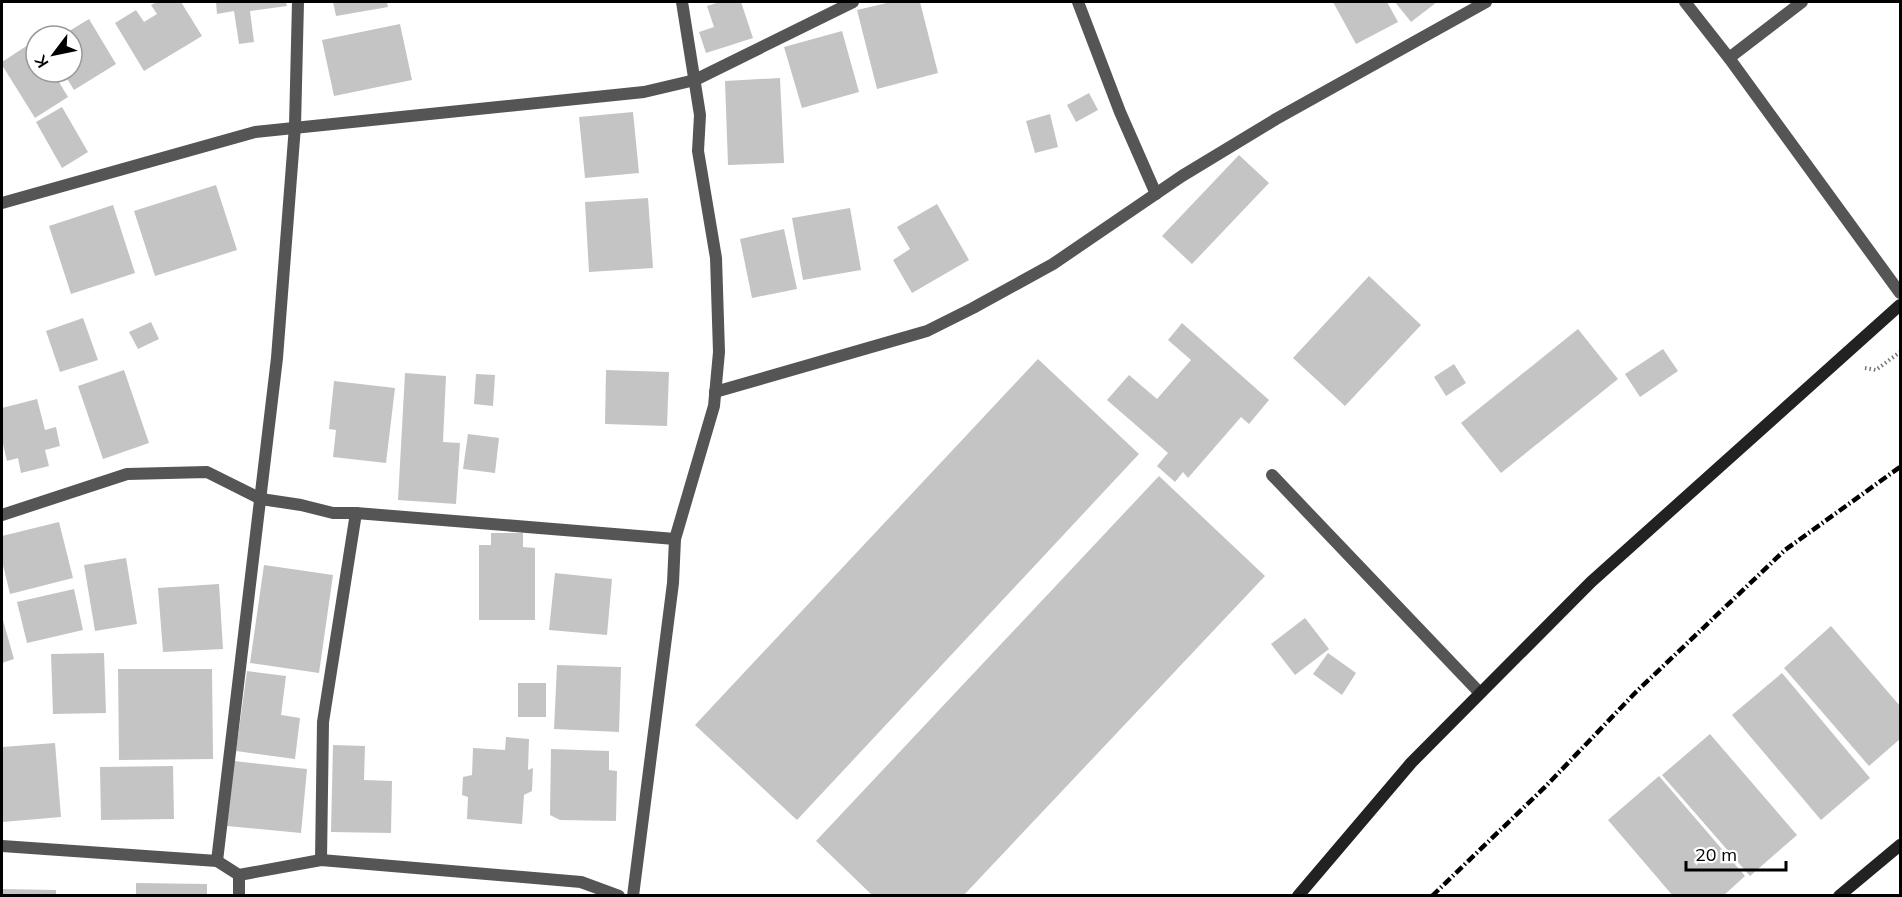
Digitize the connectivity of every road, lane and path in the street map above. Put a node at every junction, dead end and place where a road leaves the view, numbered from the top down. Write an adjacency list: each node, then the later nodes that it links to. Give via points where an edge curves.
1 (298, 2): 10 (street)
2 (682, 2): 9 (street)
3 (853, 2): 9 (street)
4 (1078, 2): 11 (street)
5 (1486, 2): 11 (street, via 1276,119)
6 (1685, 2): 8 (street)
7 (1802, 2): 8 (street)
8 (1730, 58): 13 (street)
9 (696, 80): 10 (street, via 644,92); 17 (street, via 700,115 698,151 716,258 719,352)
10 (295, 126): 12 (street, via 255,132); 19 (street, via 277,358)
11 (1156, 194): 17 (street, via 1053,264 927,331)
12 (2, 203)
13 (1900, 293)
14 (1900, 306): 23 (street, via 1591,582)
15 (1900, 352): 16 (path)
16 (1876, 369)
17 (715, 392): 22 (street)
18 (1272, 475): 23 (street)
19 (261, 500): 20 (street, via 333,513); 21 (street, via 207,472 126,474); 27 (street)
20 (356, 513): 22 (street); 26 (street, via 323,722)
21 (2, 515)
22 (675, 539): 31 (street, via 673,583)
23 (1480, 693): 32 (street, via 1412,763)
24 (1900, 845): 33 (street)
25 (2, 846): 27 (street)
26 (321, 860): 28 (street); 30 (street, via 581,882)
27 (217, 861): 28 (street)
28 (239, 875): 29 (street)
29 (239, 896)
30 (619, 896)
31 (633, 896)
32 (1299, 896)
33 (1839, 896)

